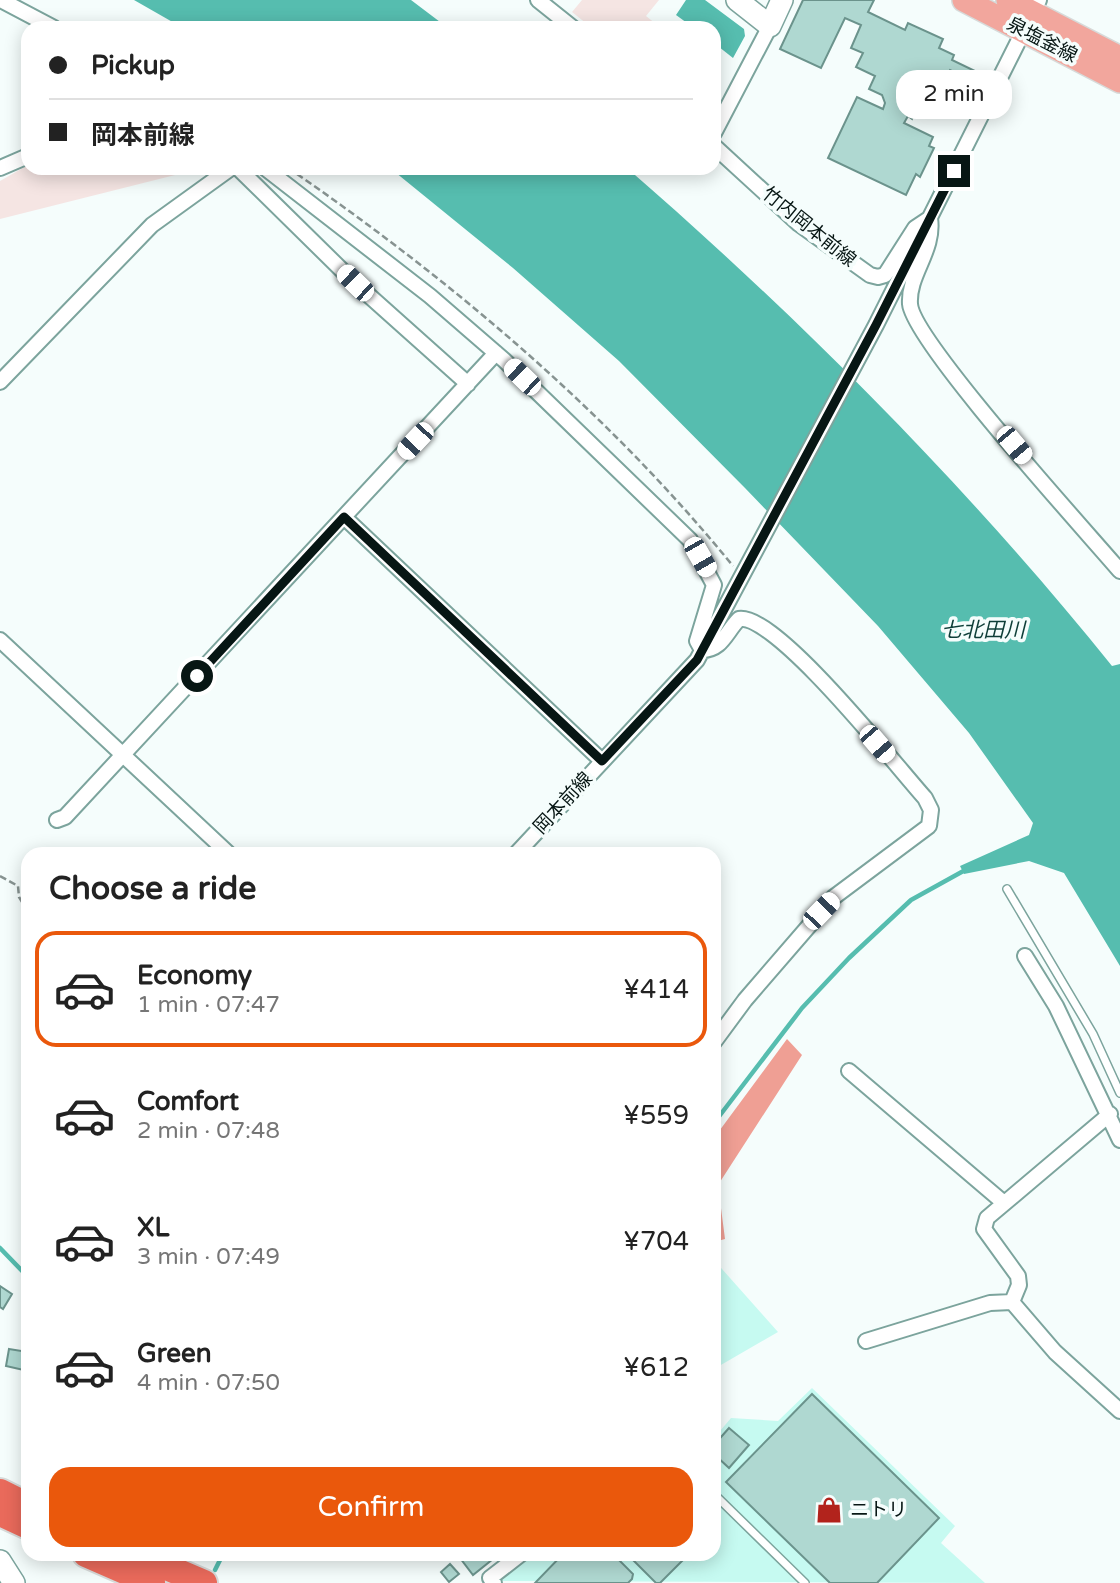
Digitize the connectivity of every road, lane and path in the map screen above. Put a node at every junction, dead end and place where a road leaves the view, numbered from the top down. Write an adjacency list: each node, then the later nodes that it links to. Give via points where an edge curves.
1 (1, 0): 8 (street)
2 (538, 0): 9 (street)
3 (737, 0): 10 (street)
4 (782, 0): 10 (street)
5 (964, 0): 7 (main road, 泉塩釜線)
6 (1008, 0): 7 (main road)
7 (1032, 15): 11 (main road); 12 (main road, 泉塩釜線); 20 (street)
8 (41, 21)
9 (564, 21)
10 (770, 26): 13 (street)
11 (1120, 58)
12 (1120, 81)
13 (721, 120)
14 (721, 152): 20 (street, 竹内岡本前線, via 799,224 870,275 885,275 915,228)
15 (21, 159): 16 (street)
16 (0, 167)
17 (221, 175): 22 (street, via 152,225)
18 (244, 175): 23 (street)
19 (274, 175): 21 (street, via 356,236)
20 (930, 218): 25 (street, via 933,236 911,295 913,319 943,361); 27 (street)
21 (496, 353): 23 (street); 27 (street, via 690,540 714,585 697,641)
22 (0, 382)
23 (468, 384): 24 (street)
24 (344, 517): 28 (street); 29 (street)
25 (1120, 570)
26 (0, 640): 28 (street)
27 (699, 655): 29 (street, 岡本前線); 37 (street, via 721,643 739,619 766,628 814,671 925,798 932,818 929,826 834,897)
28 (123, 755): 30 (street); 31 (street)
29 (602, 761): 32 (street, 岡本前線)
30 (57, 820)
31 (222, 847)
32 (522, 847)
33 (0, 876): 35 (path, via 18,886)
34 (1007, 890): 39 (lane, via 1093,1034)
35 (21, 900)
36 (1025, 956): 40 (street, via 1056,1006)
37 (721, 1033)
38 (849, 1071): 42 (street)
39 (1120, 1093)
40 (1110, 1114): 41 (street); 42 (street)
41 (1120, 1140)
42 (1004, 1203): 43 (street, via 987,1218 984,1229 1018,1276 1020,1286)
43 (1012, 1302): 44 (street, via 990,1303); 45 (street, via 1055,1352)
44 (866, 1340)
45 (1120, 1411)
46 (0, 1492): 48 (highway)
47 (721, 1501): 59 (lane)
48 (21, 1502)
49 (0, 1513): 50 (highway)
50 (21, 1523)
51 (0, 1561): 55 (street)
52 (102, 1561): 56 (highway)
53 (152, 1561): 57 (highway)
54 (512, 1561): 58 (street, via 490,1578)
55 (14, 1583)
56 (152, 1583)
57 (204, 1583)
58 (494, 1583)
59 (805, 1583)

